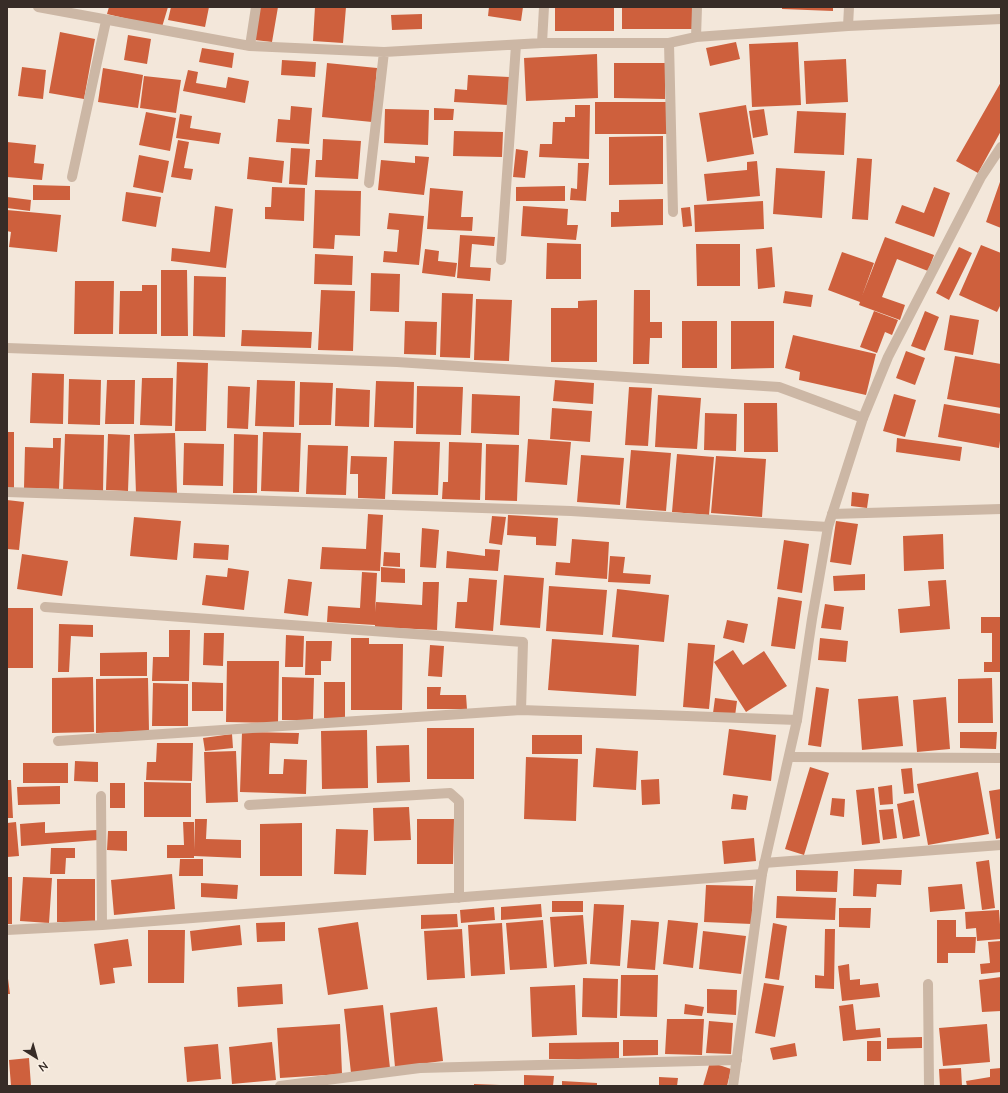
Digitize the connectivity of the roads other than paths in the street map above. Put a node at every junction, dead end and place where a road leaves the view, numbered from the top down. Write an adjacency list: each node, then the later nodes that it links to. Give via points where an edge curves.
1 (38, 7): 6 (street)
2 (256, 7): 14 (street)
3 (544, 7): 11 (street)
4 (697, 7): 10 (street)
5 (849, 7): 9 (street)
6 (80, 11): 8 (street)
7 (1001, 18): 9 (street)
8 (106, 20): 14 (street); 17 (street)
9 (848, 26): 10 (street)
10 (696, 37): 12 (street)
11 (542, 43): 12 (street); 13 (street)
12 (669, 43): 19 (street)
13 (516, 45): 15 (street); 20 (street)
14 (250, 46): 15 (street)
15 (384, 52): 18 (street)
16 (1001, 147): 22 (street, via 981,177 891,350)
17 (72, 177)
18 (369, 183)
19 (673, 212)
20 (500, 260)
21 (7, 348): 22 (street, via 397,362 779,387)
22 (863, 418): 25 (street)
23 (7, 492): 26 (street, via 571,511)
24 (1001, 509): 25 (street)
25 (832, 514): 26 (street)
26 (828, 527): 29 (street)
27 (45, 607): 28 (street, via 523,642)
28 (521, 710): 29 (street); 30 (street)
29 (797, 720): 31 (street)
30 (58, 740)
31 (789, 757): 32 (street); 36 (street)
32 (1001, 758)
33 (101, 796): 39 (street)
34 (249, 806): 38 (street, via 450,793 459,801)
35 (1001, 845): 36 (street)
36 (764, 863): 37 (street)
37 (762, 874): 38 (street); 42 (street)
38 (459, 898): 39 (street)
39 (102, 925): 40 (street)
40 (7, 930)
41 (928, 984): 45 (street)
42 (736, 1060): 43 (street, via 420,1068); 44 (street)
43 (280, 1086)
44 (733, 1086)
45 (929, 1086)

